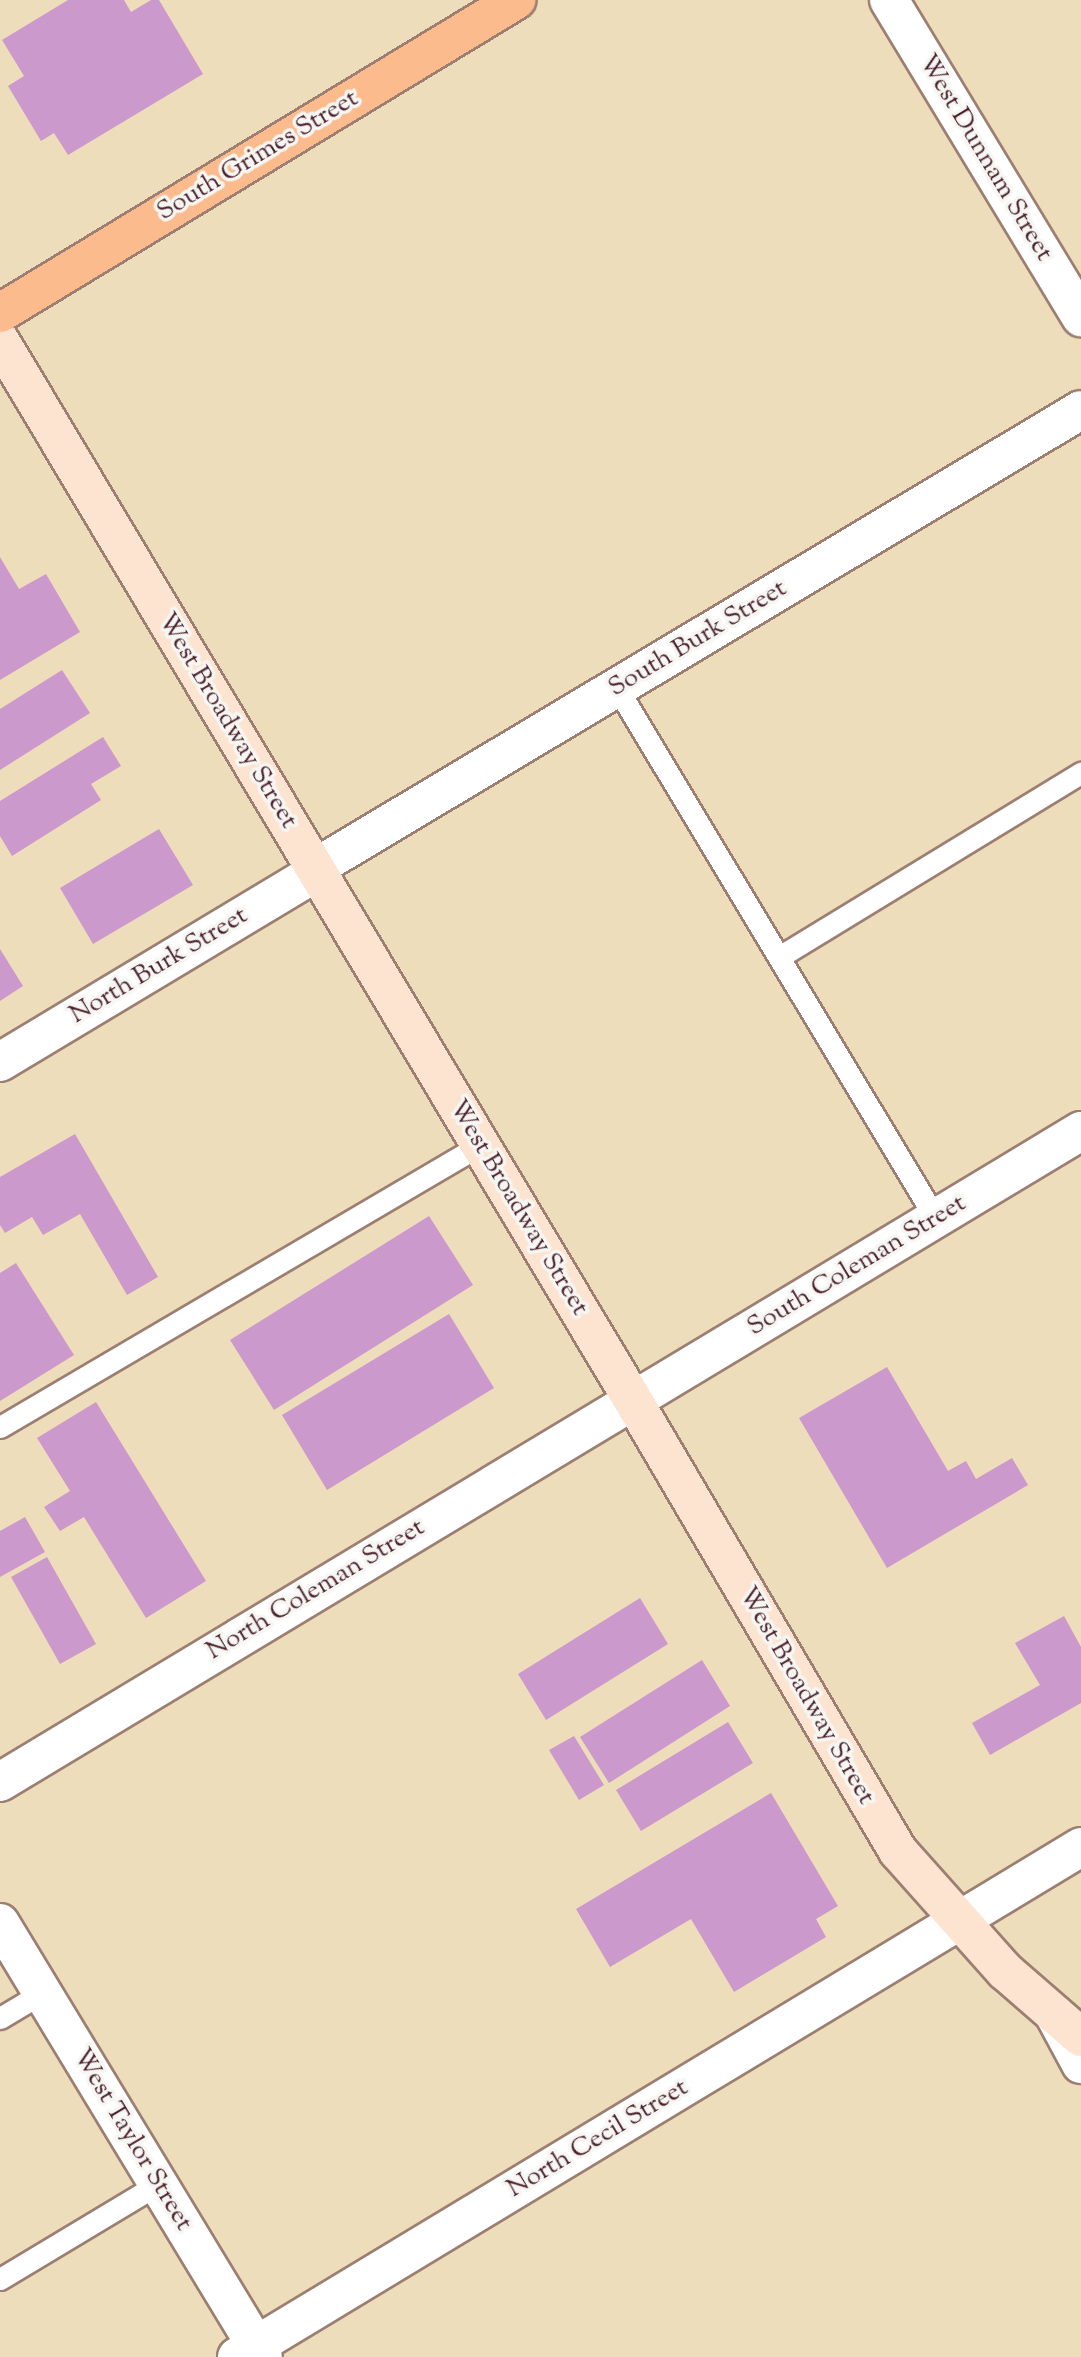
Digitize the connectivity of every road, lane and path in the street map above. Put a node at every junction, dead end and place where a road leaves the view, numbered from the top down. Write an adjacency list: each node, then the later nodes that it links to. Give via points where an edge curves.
1 (516, 0): 3 (main road, South Grimes Street)
2 (889, 0): 4 (street, West Dunnam Street)
3 (0, 313)
4 (1081, 317)
5 (0, 341): 9 (main road, West Broadway Street)
6 (1081, 410): 7 (street, South Burk Street)
7 (617, 688): 9 (street, South Burk Street); 10 (lane)
8 (1081, 774): 10 (lane)
9 (315, 868): 11 (street, North Burk Street, via 308,877); 13 (main road, West Broadway Street)
10 (779, 957): 14 (lane)
11 (0, 1062)
12 (1081, 1131): 14 (street, South Coleman Street)
13 (480, 1145): 15 (main road, West Broadway Street); 16 (lane)
14 (936, 1219): 15 (street, South Coleman Street)
15 (634, 1402): 17 (street, North Coleman Street); 19 (main road, West Broadway Street, via 898,1851)
16 (0, 1427)
17 (0, 1782)
18 (1081, 1847): 19 (street, North Cecil Street)
19 (958, 1922): 23 (main road, West Broadway Street); 27 (street, North Cecil Street)
20 (0, 1923): 21 (street, West Taylor Street)
21 (42, 1993): 22 (lane); 25 (street, West Taylor Street)
22 (0, 2018)
23 (1067, 2026): 24 (street)
24 (1081, 2064)
25 (158, 2184): 26 (lane); 27 (street, West Taylor Street)
26 (0, 2279)
27 (252, 2353)

